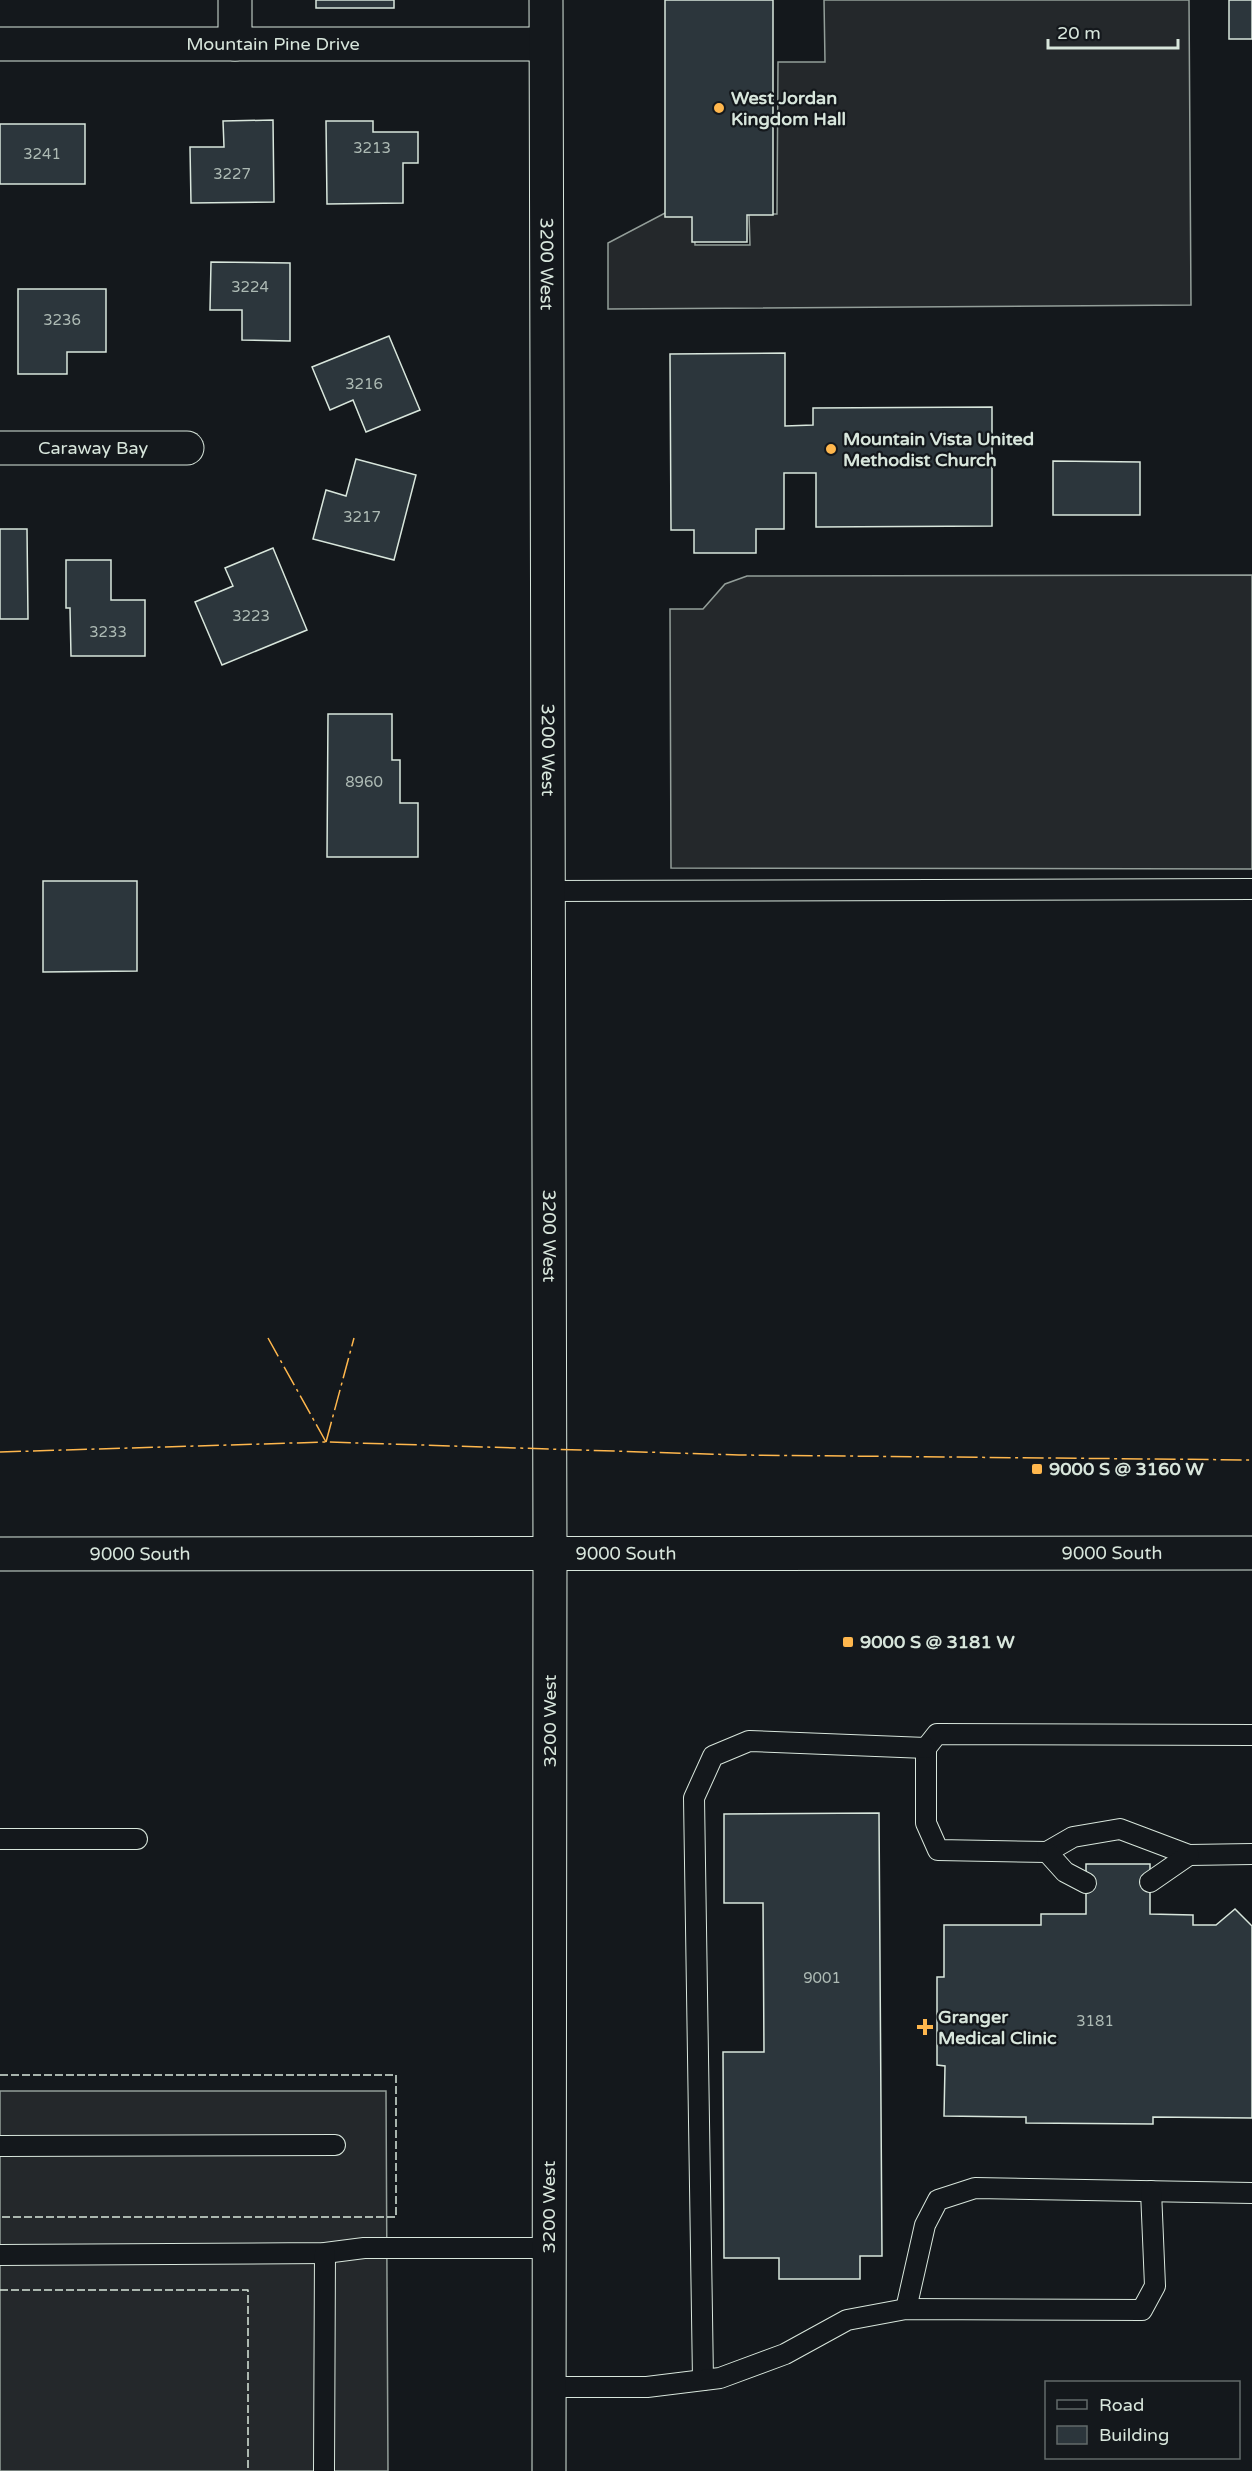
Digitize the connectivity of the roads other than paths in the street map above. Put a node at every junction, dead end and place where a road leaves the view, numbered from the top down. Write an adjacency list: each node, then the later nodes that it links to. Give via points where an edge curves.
1 (235, 0): 4 (street)
2 (546, 0): 5 (street, 3200 West)
3 (0, 44): 4 (street, Mountain Pine Drive)
4 (236, 44): 5 (street, Mountain Pine Drive)
5 (545, 44): 9 (street, 3200 West)
6 (0, 448): 7 (street, Caraway Bay)
7 (187, 448)
8 (1252, 889): 9 (lane)
9 (547, 891): 12 (street, 3200 West)
10 (1252, 1553): 12 (street, 9000 South)
11 (0, 1554): 12 (street, 9000 South)
12 (550, 1554): 26 (street, 3200 West)
13 (1252, 1735): 14 (lane, via 937,1734)
14 (926, 1748): 17 (lane, via 926,1823 938,1850); 30 (lane, via 749,1741 713,1756 694,1798)
15 (0, 1839): 16 (lane)
16 (137, 1839)
17 (1047, 1852): 19 (lane, via 1072,1837 1120,1829); 21 (lane, via 1065,1872)
18 (1252, 1854): 19 (lane)
19 (1189, 1855): 20 (lane)
20 (1150, 1882)
21 (1086, 1883)
22 (336, 2145): 23 (lane)
23 (0, 2146)
24 (1150, 2191): 25 (lane); 29 (lane, via 975,2188 938,2200 925,2225); 29 (lane, via 1155,2286 1142,2310)
25 (1252, 2193)
26 (549, 2248): 27 (lane, via 364,2248); 31 (street, 3200 West)
27 (325, 2253): 28 (lane); 32 (lane)
28 (0, 2255)
29 (906, 2309): 30 (lane, via 847,2320 785,2354 720,2378)
30 (703, 2380): 31 (lane, via 646,2387)
31 (549, 2387): 33 (street, 3200 West)
32 (324, 2471)
33 (549, 2471)

